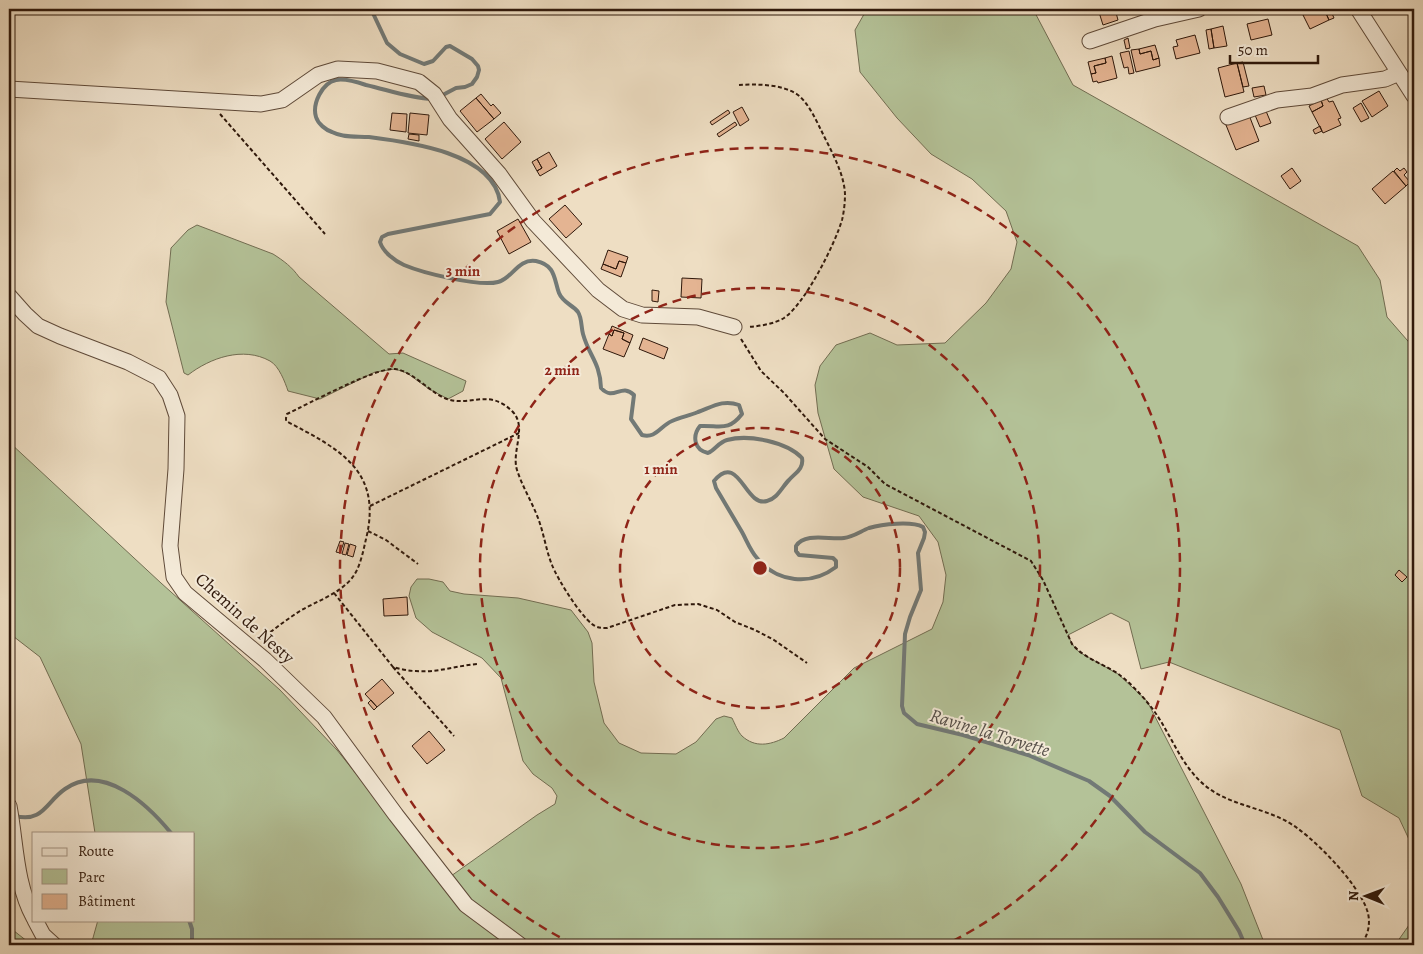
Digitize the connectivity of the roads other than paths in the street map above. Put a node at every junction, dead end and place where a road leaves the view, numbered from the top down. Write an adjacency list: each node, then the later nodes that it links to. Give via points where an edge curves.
1 (1198, 9): 3 (street, via 1155,19)
2 (1358, 9): 4 (street)
3 (1090, 41)
4 (1399, 73): 6 (street); 7 (street, via 1385,79 1342,85 1312,96 1277,100)
5 (9, 89): 9 (street, via 261,104 282,100 318,75 338,69 378,71 419,82 434,94 450,119 500,174 533,221 598,290 623,309 642,315 698,317)
6 (1414, 96)
7 (1228, 117)
8 (9, 296): 14 (street, Chemin de Nesty, via 38,326 128,362 158,378 170,395 177,416 170,546 174,577 185,593 251,648 324,717 466,905)
9 (734, 327)
10 (9, 807): 11 (street, via 15,855)
11 (32, 915)
12 (36, 922): 13 (street)
13 (54, 945)
14 (520, 945)

